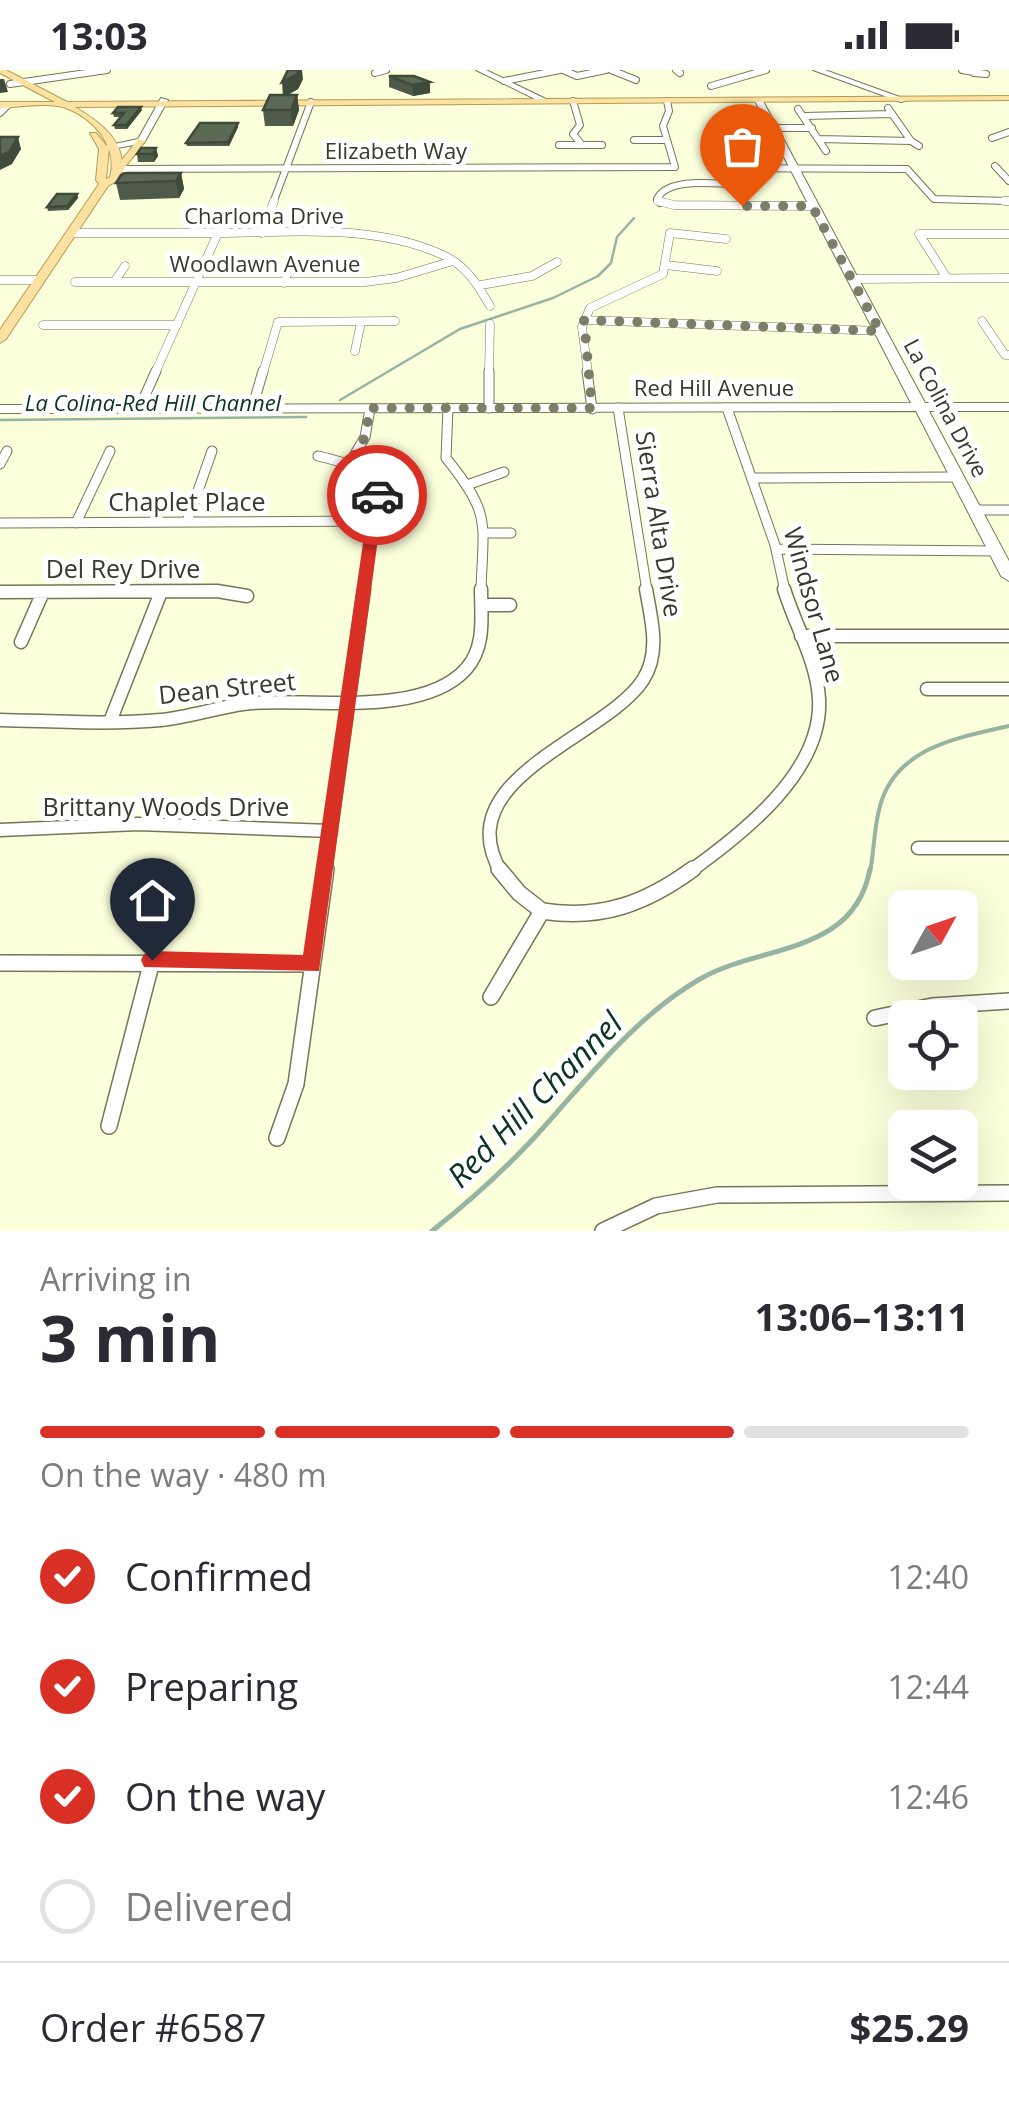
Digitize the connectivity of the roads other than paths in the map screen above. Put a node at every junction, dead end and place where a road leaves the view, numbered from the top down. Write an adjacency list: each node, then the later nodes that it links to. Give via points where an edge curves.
1 (0, 70): 15 (main road)
2 (107, 70): 15 (street)
3 (386, 70): 10 (street)
4 (480, 70): 13 (street)
5 (562, 70): 6 (street, via 577,76); 13 (street)
6 (608, 70): 14 (street)
7 (766, 70): 16 (street)
8 (817, 70): 17 (street)
9 (962, 70): 11 (street)
10 (376, 72)
11 (974, 72)
12 (0, 78): 15 (main road)
13 (504, 80): 19 (street)
14 (636, 80)
15 (15, 83): 24 (main road); 24 (main road)
16 (710, 86)
17 (876, 95): 20 (main road); 23 (main road)
18 (1009, 98): 20 (main road)
19 (544, 100): 21 (main road); 26 (main road)
20 (904, 100): 23 (main road)
21 (573, 101): 22 (main road); 46 (street, via 580,125 573,134)
22 (667, 101): 23 (main road); 41 (street)
23 (759, 101): 34 (street, La Colina Drive)
24 (49, 102): 25 (main road); 27 (main road); 28 (main road); 30 (main road); 49 (main road)
25 (163, 102): 26 (main road); 28 (main road); 38 (street)
26 (311, 102): 53 (street)
27 (3, 104): 29 (street)
28 (91, 104): 30 (main road, via 75,107)
29 (0, 113)
30 (76, 113): 49 (main road, via 99,128)
31 (862, 113): 32 (street); 35 (street, via 804,114)
32 (891, 113): 36 (street)
33 (725, 115): 51 (street, via 740,154)
34 (773, 128): 35 (street); 51 (street, La Colina Drive)
35 (812, 128): 42 (street)
36 (906, 132): 43 (street); 44 (street)
37 (1009, 132): 39 (street)
38 (143, 136): 49 (street); 55 (main road)
39 (992, 138)
40 (634, 140): 41 (street)
41 (667, 140): 53 (street, Elizabeth Way, via 675,167)
42 (820, 141): 44 (street); 50 (street)
43 (911, 141): 44 (street); 48 (street)
44 (866, 142)
45 (559, 145): 46 (street)
46 (582, 145): 47 (street)
47 (602, 145)
48 (919, 146)
49 (109, 147): 55 (main road); 57 (main road)
50 (826, 151)
51 (786, 154): 54 (street, La Colina Drive)
52 (1009, 166): 56 (street, via 995,166)
53 (286, 168): 55 (street, Elizabeth Way); 62 (street)
54 (794, 168): 58 (street, via 907,168 934,199); 59 (street, La Colina Drive); 59 (street, via 739,168 746,184 672,186 657,202)
55 (117, 169): 57 (main road)
56 (1009, 181)
57 (104, 184): 60 (main road)
58 (1009, 201)
59 (812, 206): 73 (street, La Colina Drive)
60 (71, 233): 61 (street, Charloma Drive); 75 (main road)
61 (218, 233): 62 (street, Charloma Drive); 78 (street)
62 (262, 233): 65 (street, Charloma Drive, via 365,236)
63 (1009, 234): 71 (street, via 919,234)
64 (726, 240): 67 (street, via 670,234)
65 (452, 261): 79 (street, Woodlawn Avenue, via 377,281); 80 (street, Charloma Drive)
66 (558, 262): 80 (street, via 525,278)
67 (666, 264): 70 (street); 82 (street, via 656,280 600,301)
68 (290, 265): 79 (street)
69 (125, 266): 77 (street)
70 (717, 271)
71 (947, 278): 72 (street); 73 (street)
72 (1009, 278)
73 (853, 279): 89 (street, La Colina Drive)
74 (0, 280): 75 (street)
75 (40, 280): 90 (main road)
76 (75, 282): 77 (street, Woodlawn Avenue)
77 (114, 282): 78 (street, Woodlawn Avenue)
78 (196, 282): 79 (street, Woodlawn Avenue); 88 (street)
79 (284, 282)
80 (481, 285): 81 (street)
81 (490, 306)
82 (584, 320): 89 (street); 99 (street)
83 (360, 322): 84 (street); 91 (street); 103 (street, via 278,322)
84 (395, 322)
85 (982, 322): 92 (street)
86 (490, 324): 98 (street)
87 (43, 325): 88 (street)
88 (177, 325): 102 (street)
89 (880, 331): 93 (street, La Colina Drive)
90 (0, 338)
91 (355, 351)
92 (1007, 355)
93 (919, 407): 94 (street, Red Hill Avenue); 101 (street, Red Hill Avenue); 112 (street, La Colina Drive)
94 (1009, 407)
95 (0, 408): 102 (street, Red Hill Avenue)
96 (370, 408): 97 (street, Red Hill Avenue); 103 (street, Red Hill Avenue); 109 (street, via 365,437)
97 (448, 408): 98 (street, Red Hill Avenue); 113 (street, via 446,458)
98 (489, 408): 99 (street, Red Hill Avenue)
99 (592, 408): 100 (street, Red Hill Avenue)
100 (618, 408): 101 (street, Red Hill Avenue); 143 (street, Sierra Alta Drive, via 655,646 644,678 611,713 507,788 487,821 499,871)
101 (727, 408): 111 (street, Windsor Lane)
102 (140, 409): 103 (street, Red Hill Avenue)
103 (252, 409)
104 (7, 451): 108 (street)
105 (110, 451): 119 (street)
106 (212, 451): 117 (street)
107 (318, 456): 109 (street)
108 (0, 464)
109 (349, 464): 116 (street, via 376,489)
110 (504, 472): 113 (street)
111 (754, 478): 112 (street); 122 (street, Windsor Lane)
112 (957, 478): 114 (street, La Colina Drive)
113 (466, 485): 121 (street, via 480,503)
114 (974, 510): 115 (street); 123 (street, La Colina Drive)
115 (1009, 510)
116 (373, 521): 117 (street, Chaplet Place); 136 (street)
117 (187, 522): 119 (street, Chaplet Place)
118 (0, 523): 119 (street, Chaplet Place)
119 (76, 523)
120 (511, 533): 121 (street)
121 (482, 534): 129 (street)
122 (776, 549): 123 (street); 131 (street, Windsor Lane)
123 (996, 550): 124 (street, La Colina Drive)
124 (1009, 576)
125 (0, 592): 126 (street, Del Rey Drive)
126 (43, 592): 127 (street, Del Rey Drive); 133 (street)
127 (161, 592): 128 (street, Del Rey Drive); 137 (street)
128 (247, 596)
129 (482, 605): 130 (street); 136 (street, Dean Street, via 476,659 455,678 412,695)
130 (510, 605)
131 (801, 636): 132 (street); 143 (street, Windsor Lane, via 819,701 815,734 766,806 714,854 642,903 600,915)
132 (1009, 636)
133 (21, 642)
134 (1009, 688): 135 (street)
135 (927, 689)
136 (349, 701): 137 (street, Dean Street, via 251,703 174,719); 140 (street)
137 (111, 719): 138 (street, Dean Street)
138 (0, 720)
139 (0, 830): 140 (street, Brittany Woods Drive, via 138,824)
140 (331, 830): 146 (street)
141 (918, 848): 142 (street)
142 (1009, 848)
143 (542, 911): 147 (street)
144 (152, 960): 145 (street); 146 (street); 150 (street)
145 (0, 963)
146 (312, 964): 151 (street, via 296,1084)
147 (491, 996)
148 (1009, 1001): 149 (street)
149 (875, 1018)
150 (110, 1126)
151 (277, 1138)
152 (1009, 1193): 153 (street, via 717,1195 656,1206)
153 (603, 1231)

